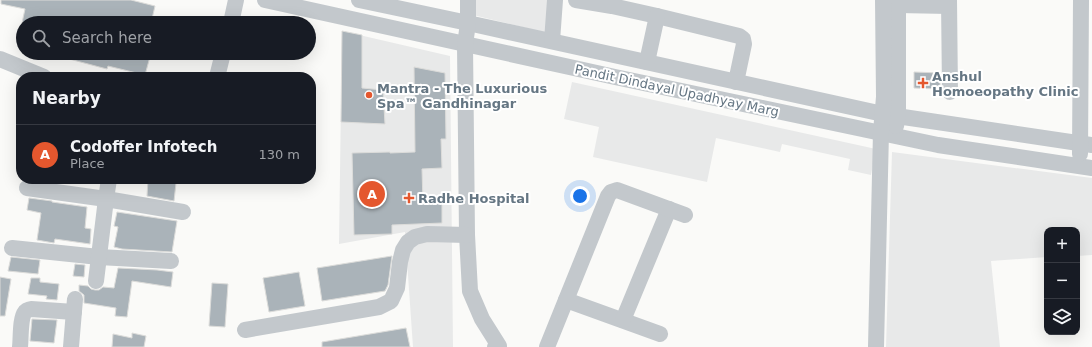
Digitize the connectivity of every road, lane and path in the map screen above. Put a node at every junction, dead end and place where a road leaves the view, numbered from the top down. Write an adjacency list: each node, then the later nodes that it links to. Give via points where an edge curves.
1 (236, 0): 11 (street)
2 (265, 0): 10 (street, Pandit Dindayal Upadhyay Marg)
3 (359, 0): 13 (street, Pandit Dindayal Upadhyay Marg)
4 (468, 0): 13 (street)
5 (555, 0): 14 (street)
6 (576, 0): 12 (street)
7 (1081, 0): 23 (street)
8 (893, 2): 9 (street); 24 (street)
9 (949, 3): 22 (street)
10 (302, 4): 15 (street, Pandit Dindayal Upadhyay Marg)
11 (233, 16)
12 (656, 16): 18 (street); 21 (street, via 739,36 744,44)
13 (468, 23): 14 (street, Pandit Dindayal Upadhyay Marg); 15 (street)
14 (552, 41): 18 (street, Pandit Dindayal Upadhyay Marg)
15 (465, 44): 25 (street, Pandit Dindayal Upadhyay Marg); 34 (street)
16 (0, 59): 19 (street)
17 (222, 60): 20 (street)
18 (647, 62): 21 (street, Pandit Dindayal Upadhyay Marg)
19 (32, 72)
20 (219, 72)
21 (736, 82): 24 (street, Pandit Dindayal Upadhyay Marg)
22 (950, 92)
23 (1086, 96): 26 (street)
24 (890, 114): 25 (street); 26 (street, Pandit Dindayal Upadhyay Marg)
25 (888, 134): 27 (street, Pandit Dindayal Upadhyay Marg, via 938,145); 47 (street)
26 (1086, 144): 27 (street)
27 (1086, 167)
28 (108, 184): 30 (street)
29 (27, 188): 30 (street)
30 (106, 199): 32 (street); 36 (street)
31 (669, 209): 33 (street); 39 (street, via 617,190 611,192); 40 (street)
32 (183, 212)
33 (685, 215)
34 (467, 235): 41 (street, via 427,234 408,242 400,262 397,288 391,301 379,307); 45 (street, via 470,291)
35 (12, 248): 36 (street)
36 (99, 257): 37 (street); 38 (street)
37 (171, 261)
38 (96, 281)
39 (566, 300): 40 (street); 46 (street)
40 (623, 320): 42 (street)
41 (245, 330)
42 (660, 334)
43 (20, 347): 44 (street, via 22,321 26,311 74,306)
44 (71, 347)
45 (498, 347)
46 (547, 347)
47 (876, 347)

